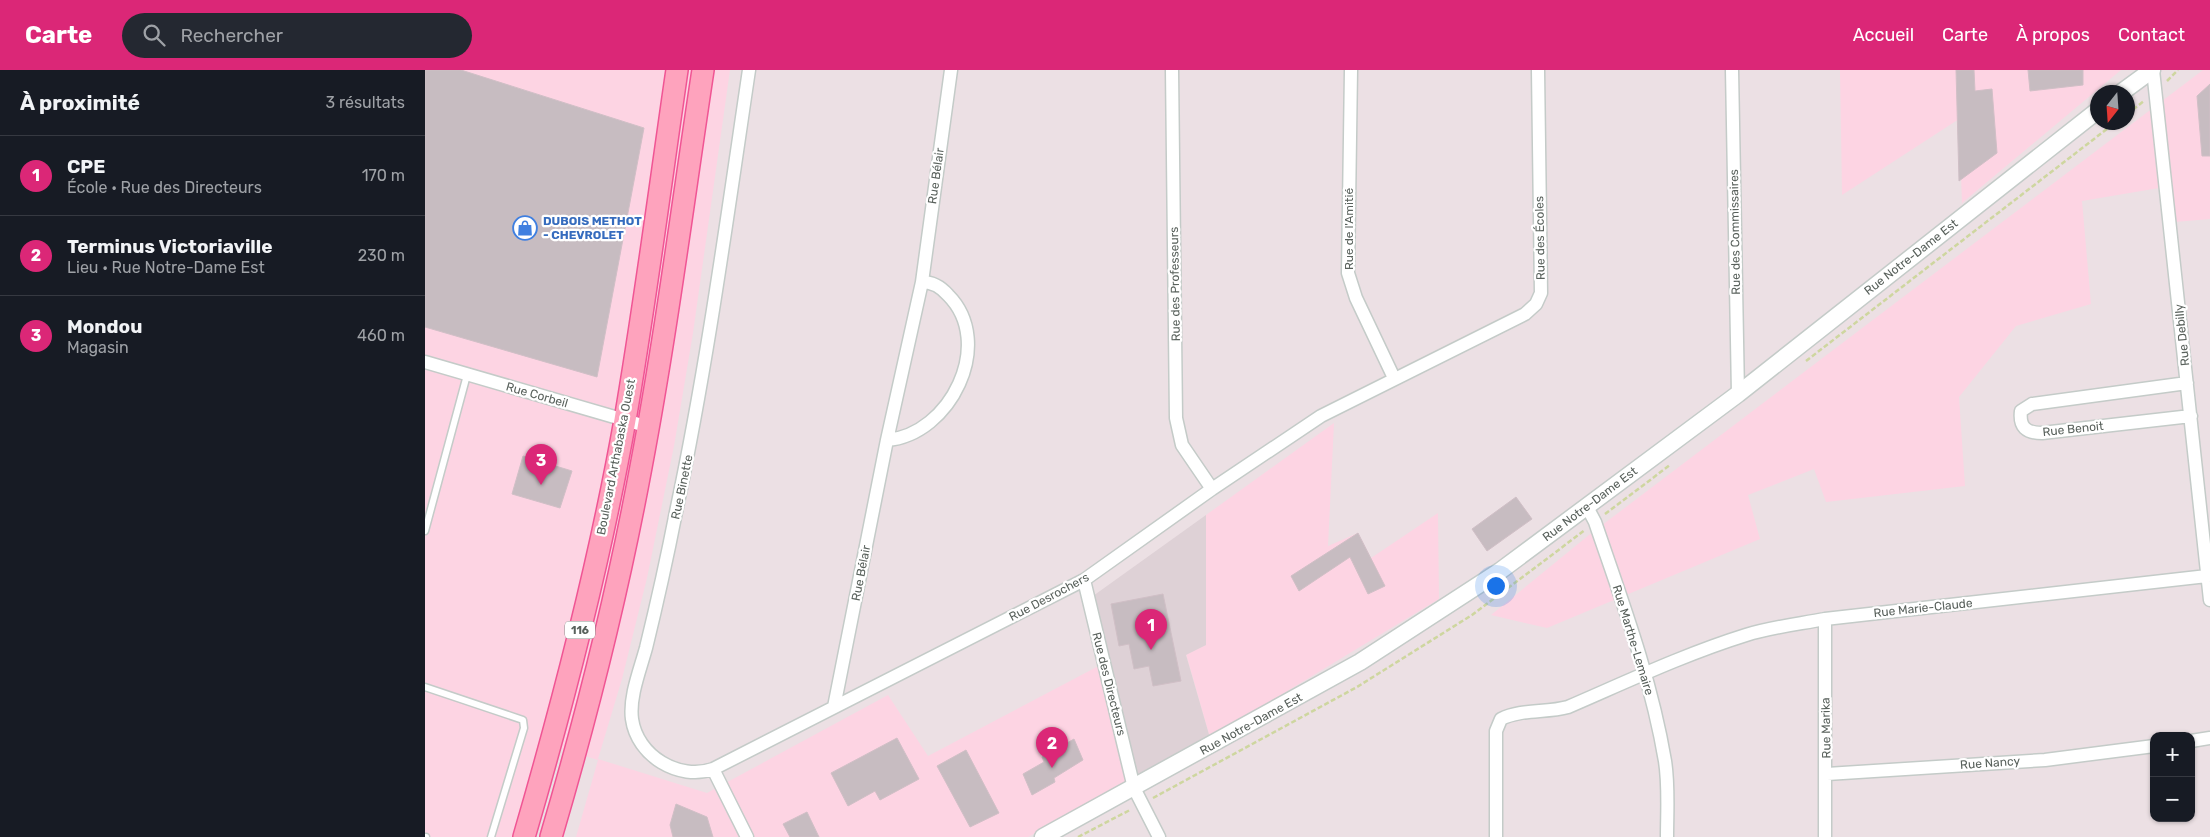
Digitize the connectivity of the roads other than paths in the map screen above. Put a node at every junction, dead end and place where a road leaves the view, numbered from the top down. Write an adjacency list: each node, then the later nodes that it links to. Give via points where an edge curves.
1 (677, 70): 19 (main road, Boulevard Arthabaska Ouest / 116)
2 (703, 70): 20 (main road, Boulevard Arthabaska Ouest / 116)
3 (749, 70): 35 (street, Rue Binette, via 695,421 631,707 635,732 653,756 668,767 689,773 701,774)
4 (951, 70): 12 (street, Rue Bélair)
5 (1172, 70): 22 (street, Rue des Professeurs, via 1176,418 1182,445)
6 (1351, 70): 15 (street, Rue de l'Amitié, via 1348,273 1356,298)
7 (1538, 70): 15 (street, Rue des Écoles, via 1541,293 1536,304 1525,314)
8 (1732, 70): 17 (street, Rue des Commissaires)
9 (2152, 70): 10 (street); 16 (street, Rue Debilly)
10 (2132, 85)
11 (2090, 117): 17 (street, Rue Notre-Dame Est)
12 (922, 282): 21 (street, Rue Bélair); 21 (street, via 930,282 943,289 959,306 965,320 965,362 960,383 950,402 930,421 900,438)
13 (425, 362): 14 (street, Rue Corbeil)
14 (467, 375): 19 (street, Rue Corbeil); 24 (lane)
15 (1394, 378): 22 (street, Rue Desrochers, via 1321,416)
16 (2187, 383): 18 (street, Rue Debilly); 18 (street, Rue Benoit, via 2032,404 2021,412 2020,422 2032,433 2042,433)
17 (1738, 394): 23 (street, Rue Notre-Dame Est)
18 (2191, 416): 25 (street, Rue Debilly)
19 (625, 421): 20 (street, Rue Corbeil); 39 (main road, Boulevard Arthabaska Ouest / 116, via 580,632)
20 (649, 427): 40 (main road, Boulevard Arthabaska Ouest / 116, via 605,636)
21 (887, 440): 31 (street, Rue Bélair)
22 (1212, 489): 26 (street, Rue Desrochers)
23 (1587, 507): 29 (street, Rue Marthe-Lemaire, via 1595,522); 37 (street, Rue Notre-Dame Est, via 1412,630 1305,694)
24 (425, 531)
25 (2207, 576): 27 (street, Rue Debilly); 28 (street, Rue Marie-Claude)
26 (1084, 580): 31 (street, Rue Desrochers); 37 (street, Rue des Directeurs)
27 (2210, 600)
28 (1825, 619): 29 (street, Rue Marie-Claude, via 1748,634); 36 (street, Rue Marika)
29 (1646, 674): 44 (street, Rue Marie-Claude, via 1568,707 1511,714 1501,719 1496,731); 45 (street, Rue Marthe-Lemaire, via 1665,761)
30 (425, 686): 38 (lane, via 523,720 524,728)
31 (835, 707): 35 (street, Rue Desrochers)
32 (2210, 738): 33 (street)
33 (2195, 740)
34 (2150, 747): 36 (street, Rue Nancy, via 2045,760)
35 (713, 769): 41 (street)
36 (1827, 774): 46 (street, Rue Marika)
37 (1134, 788): 42 (street, Rue Notre-Dame Est); 43 (street, Rue des Directeurs)
38 (491, 837)
39 (524, 837)
40 (551, 837)
41 (747, 837)
42 (1043, 837)
43 (1159, 837)
44 (1496, 837)
45 (1667, 837)
46 (1825, 837)

